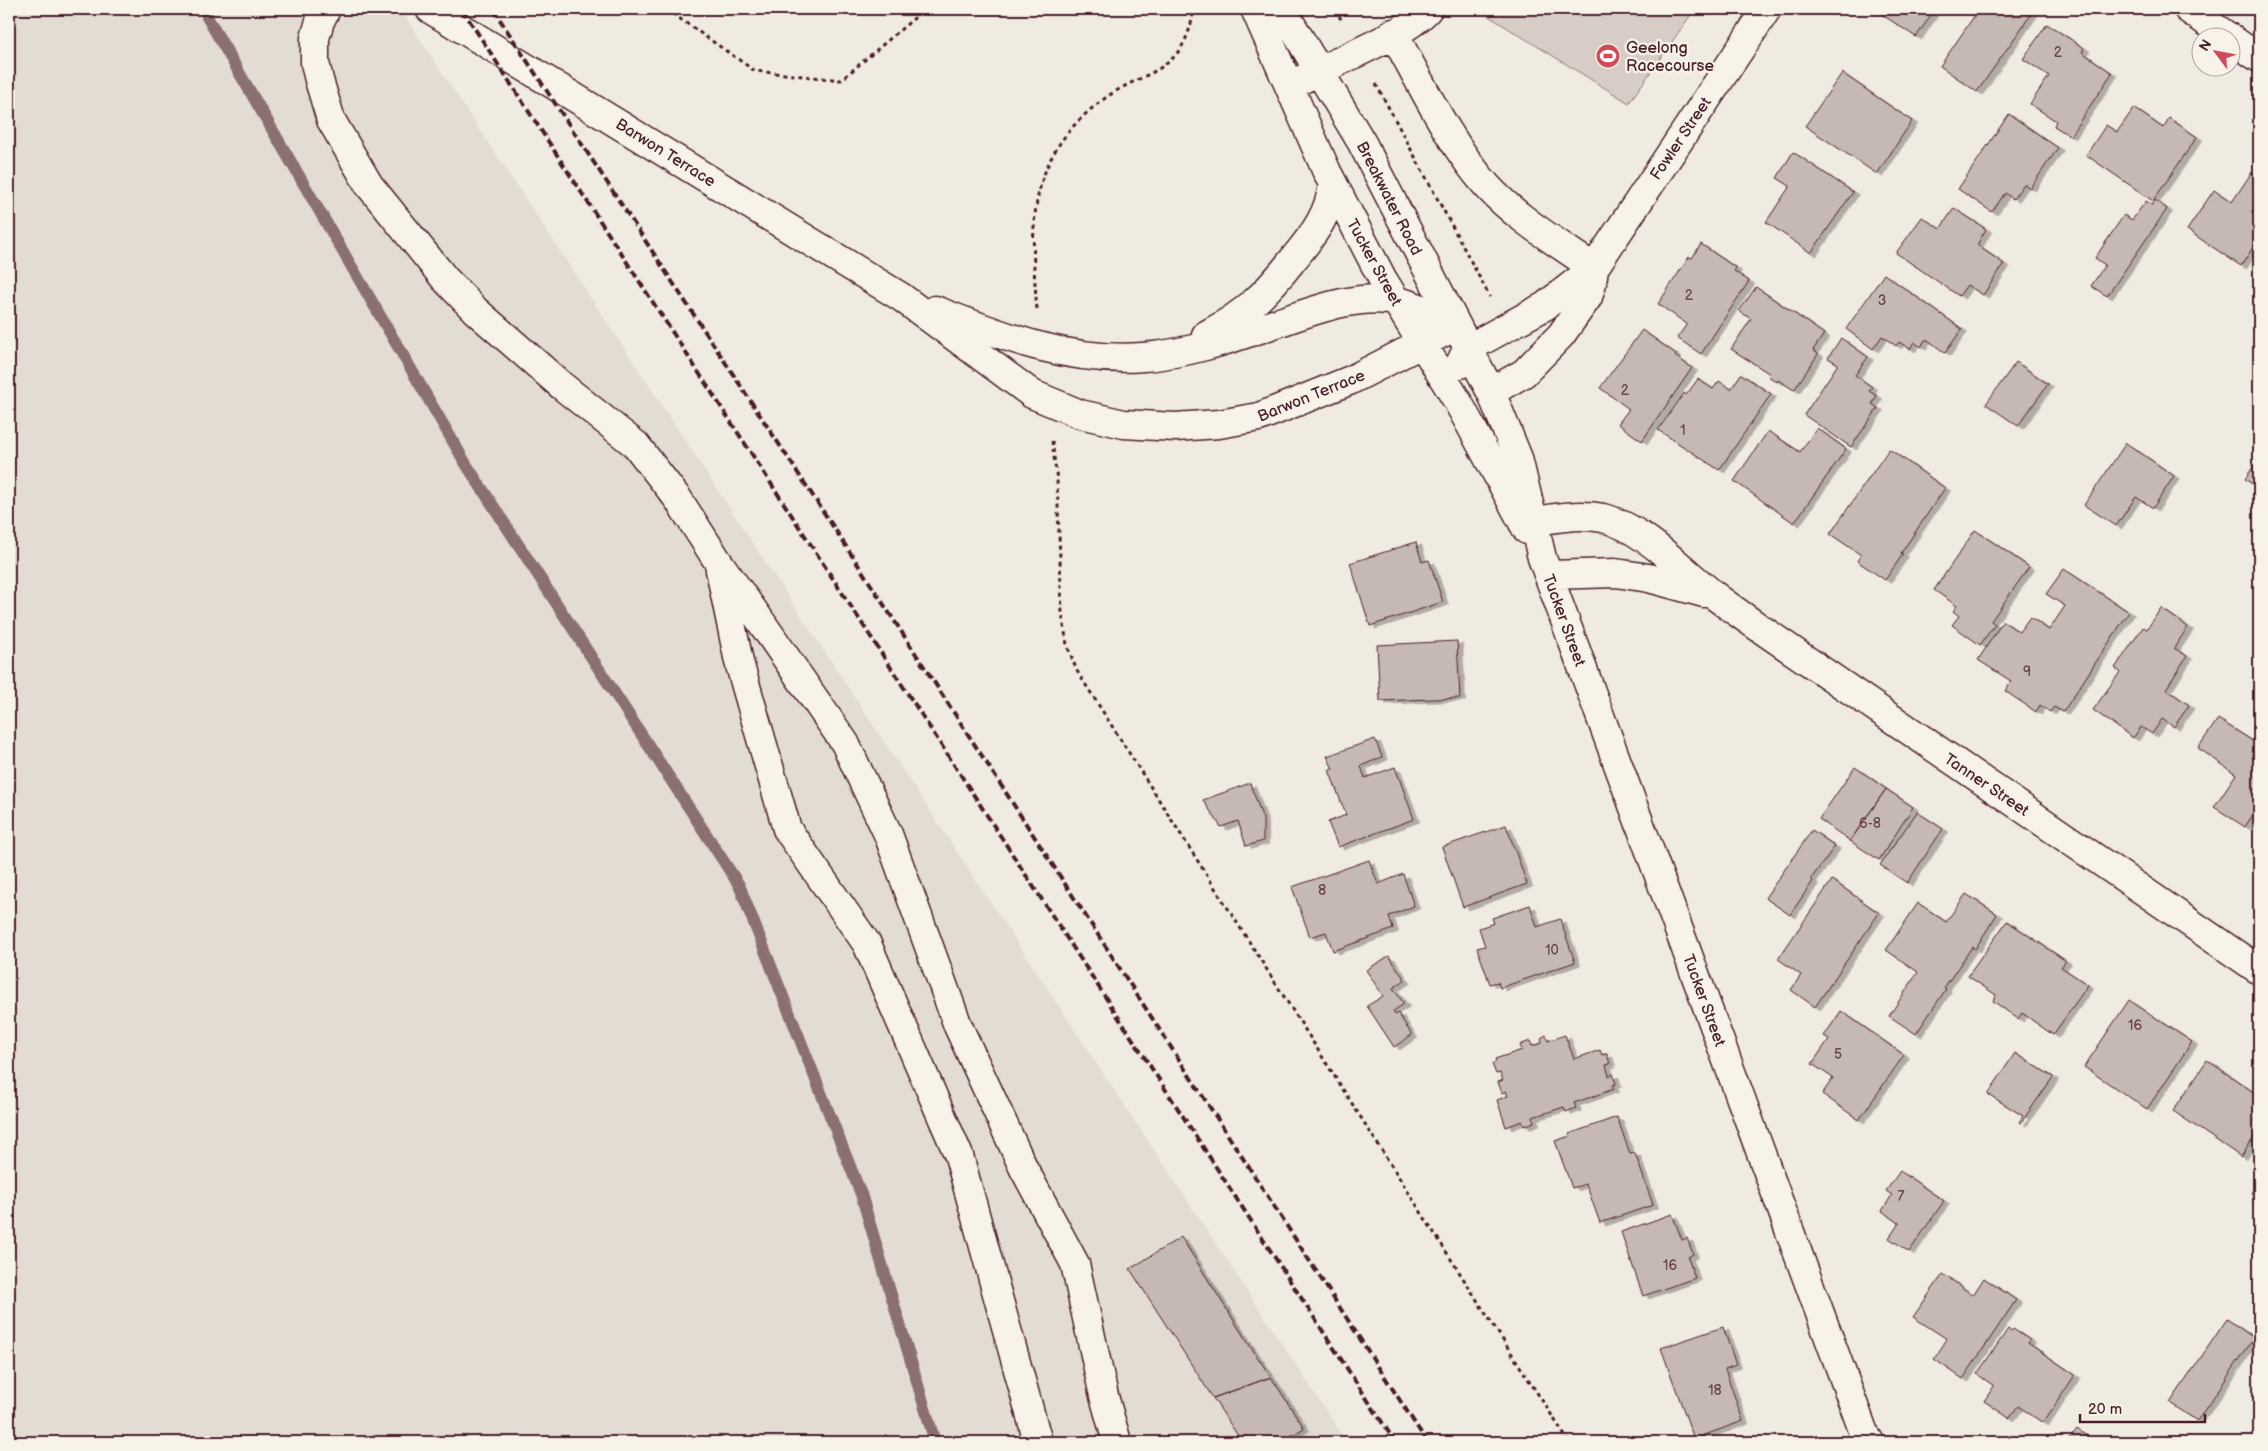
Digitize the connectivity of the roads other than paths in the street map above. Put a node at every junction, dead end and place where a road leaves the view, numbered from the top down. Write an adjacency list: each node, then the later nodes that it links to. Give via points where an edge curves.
1 (326, 9): 24 (street, via 315,38 319,80 331,120 369,185 445,279 476,310 562,386 636,445 678,499)
2 (430, 9): 16 (street, Barwon Terrace)
3 (1255, 9): 13 (street, Tucker Street)
4 (1282, 9): 12 (street, Breakwater Road)
5 (1428, 9): 9 (street)
6 (1767, 9): 15 (street, Fowler Street)
7 (2188, 9): 8 (street)
8 (2216, 28)
9 (1393, 33): 12 (street); 15 (street, via 1449,132 1488,187 1519,216)
10 (2240, 45): 11 (street)
11 (2259, 58)
12 (1320, 70): 13 (street); 18 (street, Breakwater Road, via 1362,143)
13 (1289, 86): 14 (street, Tucker Street)
14 (1333, 183): 17 (street, Tucker Street); 20 (street, Barwon Terrace, via 1321,223 1267,293 1211,332)
15 (1594, 268): 18 (street, Fowler Street, via 1545,306); 22 (street, Fowler Street, via 1588,297 1561,334 1524,373)
16 (901, 296): 19 (street, Barwon Terrace, via 1018,385 1046,402 1124,424 1175,427 1240,421 1273,413); 20 (street, Barwon Terrace, via 1040,348 1081,355)
17 (1396, 301): 18 (street, Barwon Terrace, via 1432,314); 19 (street, Tucker Street); 20 (street, Barwon Terrace, via 1370,299 1347,302 1209,345)
18 (1462, 337): 19 (street, Barwon Terrace); 21 (street); 22 (street, Breakwater Road)
19 (1422, 344): 21 (street, Tucker Street)
20 (1146, 357)
21 (1448, 388): 22 (street); 23 (street, Tucker Street)
22 (1491, 392): 23 (street, Tucker Street, via 1518,458 1527,492)
23 (1528, 522): 25 (street, Tucker Street); 26 (street, Tanner Street, via 1588,516 1612,522 1649,543)
24 (719, 563): 28 (street, via 738,662 788,829 867,944 959,1156); 29 (street, via 845,743 888,834 958,1026 1024,1169 1075,1264)
25 (1545, 566): 26 (street, Tanner Street, via 1649,578); 30 (street, Tucker Street, via 1860,1423)
26 (1715, 596): 27 (street, Tanner Street)
27 (2259, 970)
28 (1038, 1442)
29 (1117, 1442)
30 (1870, 1442)

